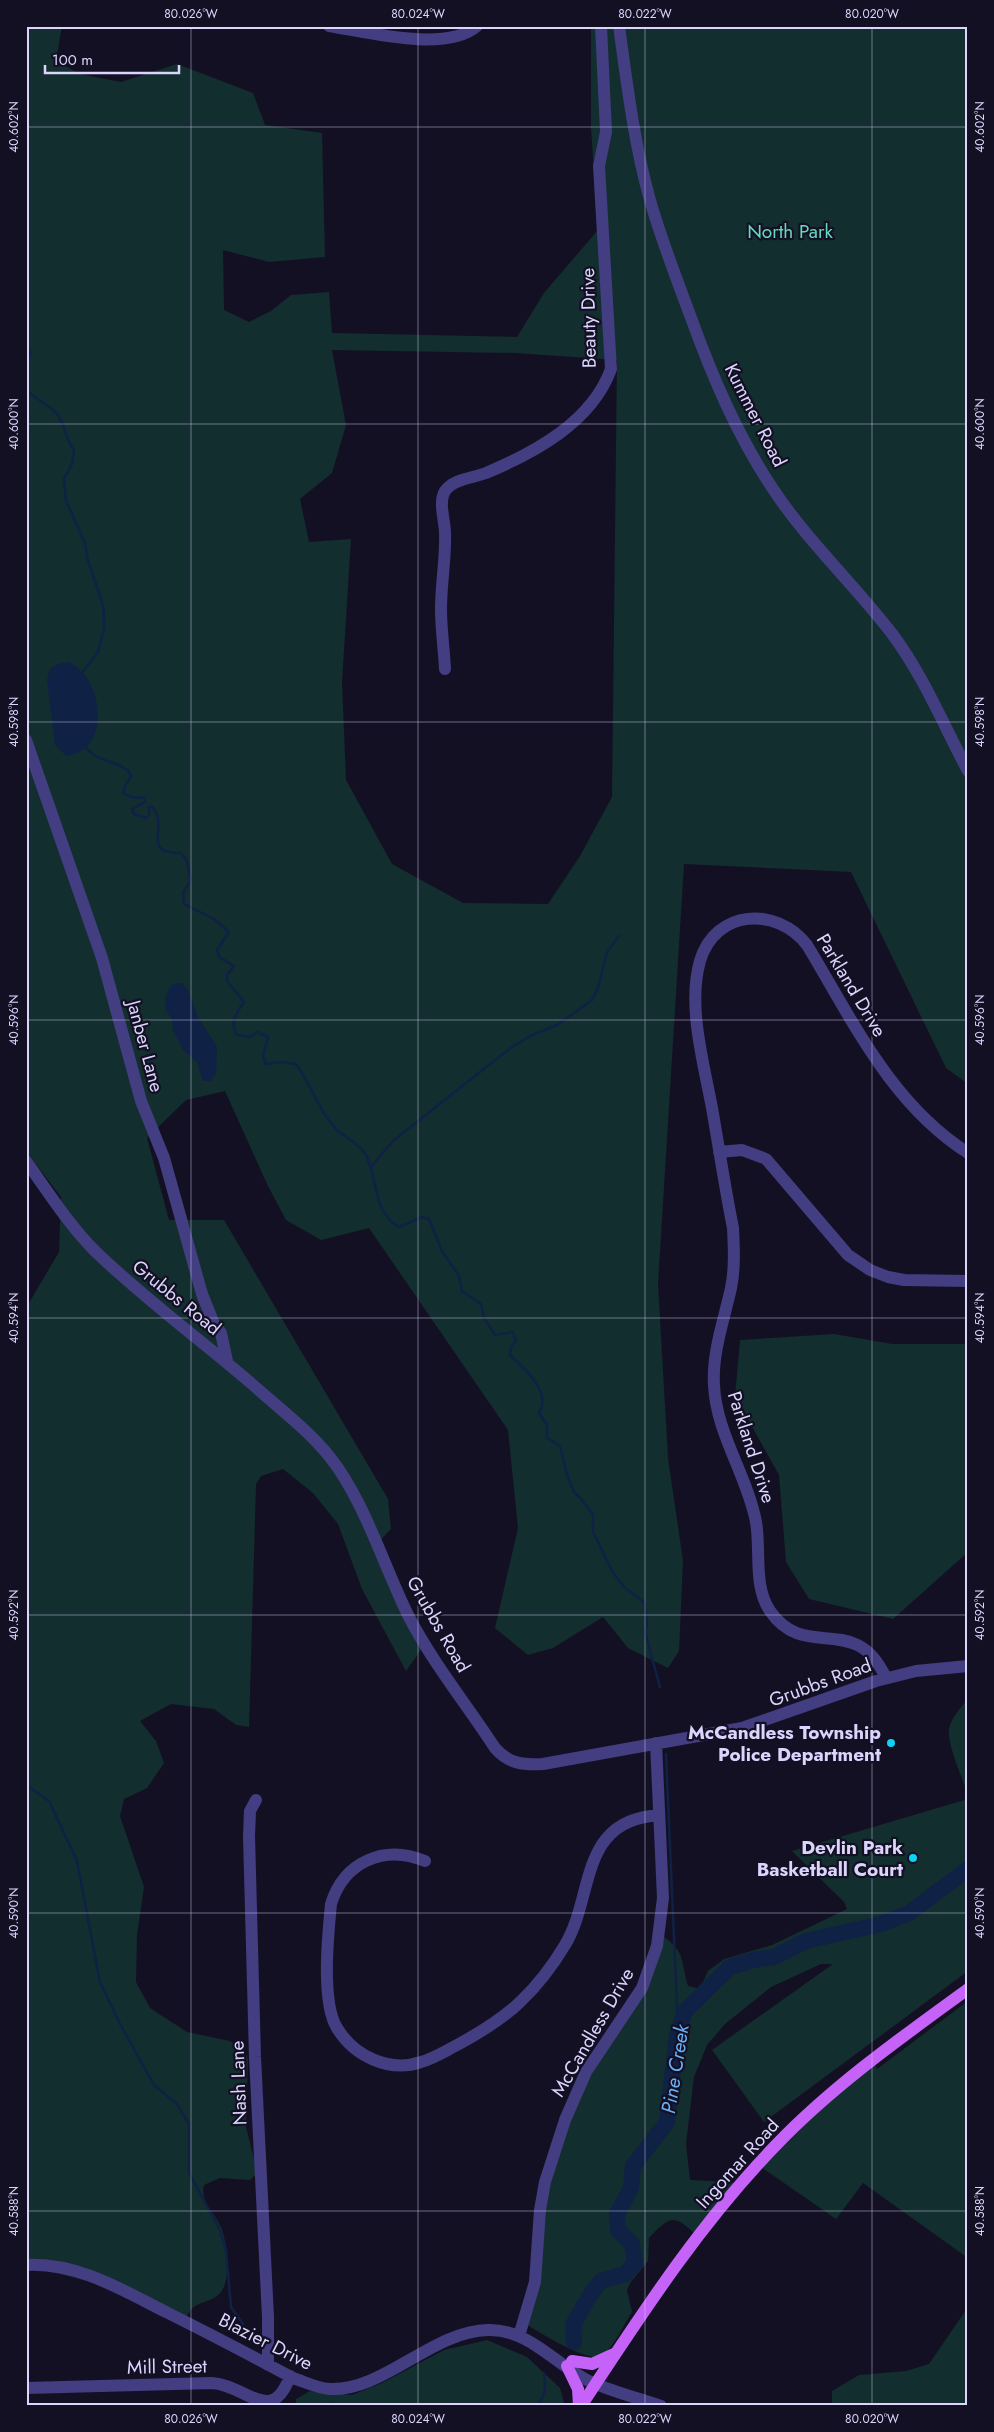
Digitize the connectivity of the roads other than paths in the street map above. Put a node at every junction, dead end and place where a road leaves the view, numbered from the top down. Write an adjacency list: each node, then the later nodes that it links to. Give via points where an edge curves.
1 (329, 26): 2 (street, via 426,41 450,39)
2 (477, 26)
3 (601, 26): 5 (street, Beauty Drive, via 606,132 599,166 611,369 602,389 586,409 561,431 520,458 455,483 444,492 441,607)
4 (619, 26): 7 (street, Kummer Road, via 629,101 649,198 723,400 755,460 789,511 895,637 915,668)
5 (445, 669)
6 (26, 740): 12 (street, Janber Lane, via 102,958 141,1101 164,1158 202,1294 214,1324 222,1333)
7 (968, 772)
8 (719, 1152): 9 (street, Parkland Drive, via 700,1043 697,975 702,954 718,932 740,920 754,918 779,922 801,937 893,1086 932,1127); 11 (street, via 742,1150 766,1159 848,1255 870,1270 888,1278 904,1280); 14 (street, Parkland Drive, via 733,1228 734,1259 714,1366 714,1389 719,1414 753,1508 762,1593 774,1617 790,1630 808,1637 856,1643 872,1654)
9 (968, 1153)
10 (26, 1161): 12 (street, Grubbs Road, via 78,1233 96,1252)
11 (968, 1281)
12 (227, 1361): 15 (street, Grubbs Road, via 330,1458 346,1482 418,1632 501,1755 515,1763 543,1764)
13 (968, 1666): 14 (street, Grubbs Road)
14 (886, 1678): 15 (street, Grubbs Road, via 752,1726)
15 (656, 1743): 17 (street, McCandless Drive)
16 (256, 1800): 24 (street, Nash Lane, via 250,1811 249,1836)
17 (659, 1815): 18 (street, via 631,1820 605,1840 596,1856 572,1933 546,1974 520,2002 487,2028 429,2059 412,2064 390,2064 358,2052 333,2019 328,1992 331,1904 346,1875 367,1859 392,1854); 21 (street, McCandless Drive, via 662,1903 654,1960 634,2003 586,2072 567,2113 545,2182 535,2282)
18 (425, 1861)
19 (968, 1989): 22 (main road, Ingomar Road, via 852,2076 777,2144 687,2249)
20 (26, 2265): 24 (street, Blazier Drive, via 80,2271)
21 (519, 2336): 23 (street, Blazier Drive, via 533,2337); 25 (street, Blazier Drive, via 487,2330 460,2335 377,2377 349,2387 319,2387)
22 (616, 2353): 23 (main road, via 601,2362); 26 (main road, Ingomar Road)
23 (570, 2364): 26 (street, Blazier Drive, via 588,2373); 29 (main road)
24 (268, 2365): 25 (street, Blazier Drive)
25 (290, 2376): 28 (street, Mill Street, via 280,2398 272,2402)
26 (596, 2384): 29 (main road, Ingomar Road); 30 (street)
27 (26, 2388): 28 (street, Mill Street, via 212,2383 232,2387)
28 (249, 2401)
29 (580, 2406)
30 (661, 2406)

